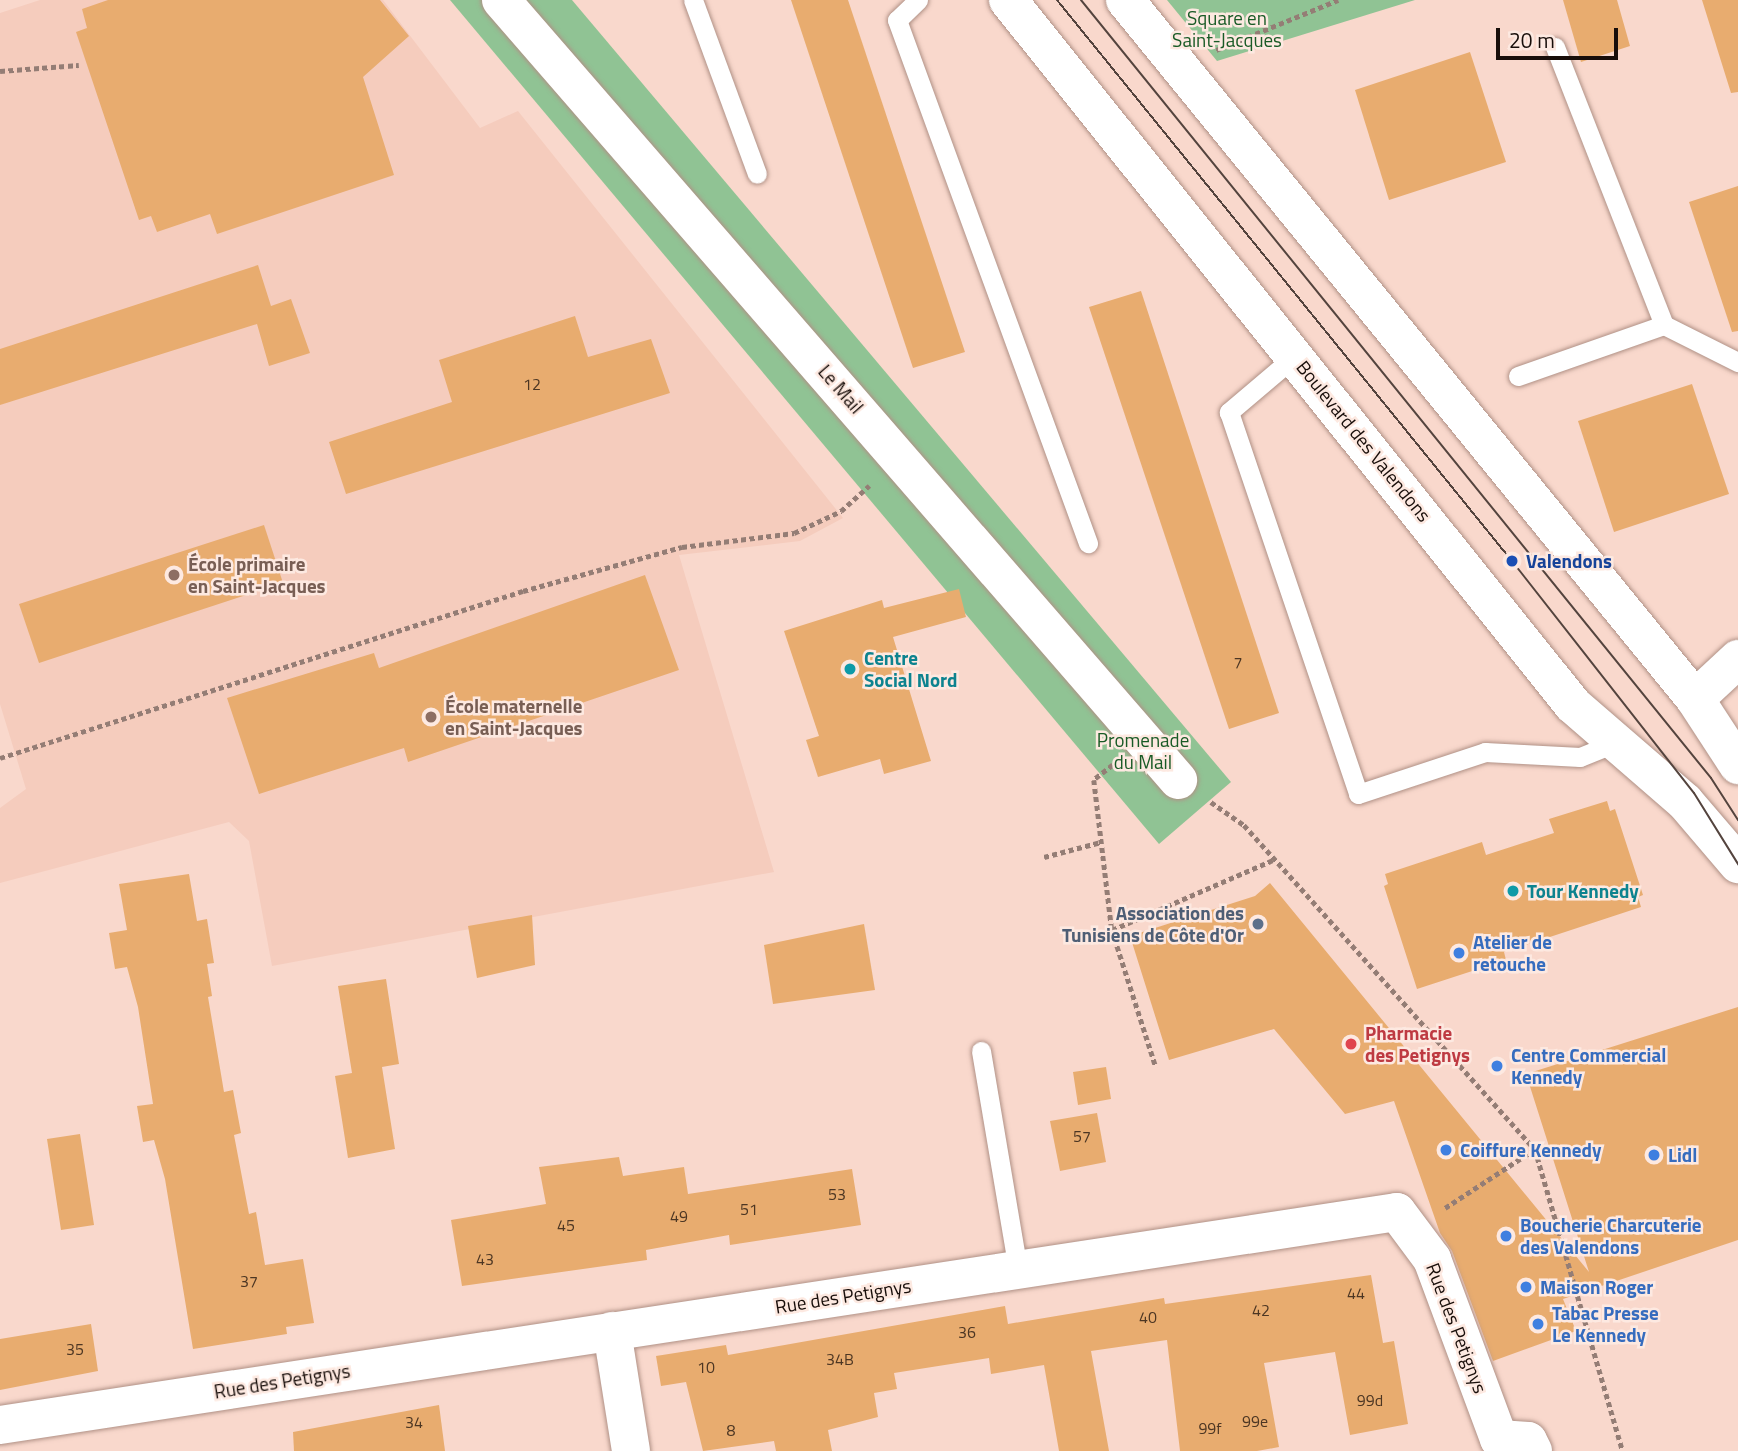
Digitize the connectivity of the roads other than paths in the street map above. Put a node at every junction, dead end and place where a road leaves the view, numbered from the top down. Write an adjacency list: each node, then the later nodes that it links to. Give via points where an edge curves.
1 (501, 0): 17 (street, Le Mail)
2 (693, 0): 7 (lane)
3 (918, 0): 12 (lane, via 897,20)
4 (1008, 0): 9 (street, Boulevard des Valendons)
5 (1125, 0): 14 (street)
6 (1555, 47): 8 (lane)
7 (757, 174)
8 (1664, 325): 10 (lane); 11 (lane)
9 (1295, 356): 15 (street, Boulevard des Valendons, via 1573,705); 15 (lane, via 1229,412 1358,794 1485,752 1580,757)
10 (1738, 362)
11 (1518, 376)
12 (1088, 543)
13 (1738, 659): 14 (street)
14 (1695, 699): 16 (street)
15 (1615, 743): 18 (street, Boulevard des Valendons, via 1685,802)
16 (1738, 765)
17 (1178, 780)
18 (1738, 864)
19 (981, 1051): 20 (lane)
20 (1018, 1269): 21 (street, Rue des Petignys); 23 (street, Rue des Petignys, via 1404,1221 1432,1259 1499,1439)
21 (612, 1331): 22 (street, Rue des Petignys); 24 (street)
22 (0, 1425)
23 (1531, 1446)
24 (631, 1451)

